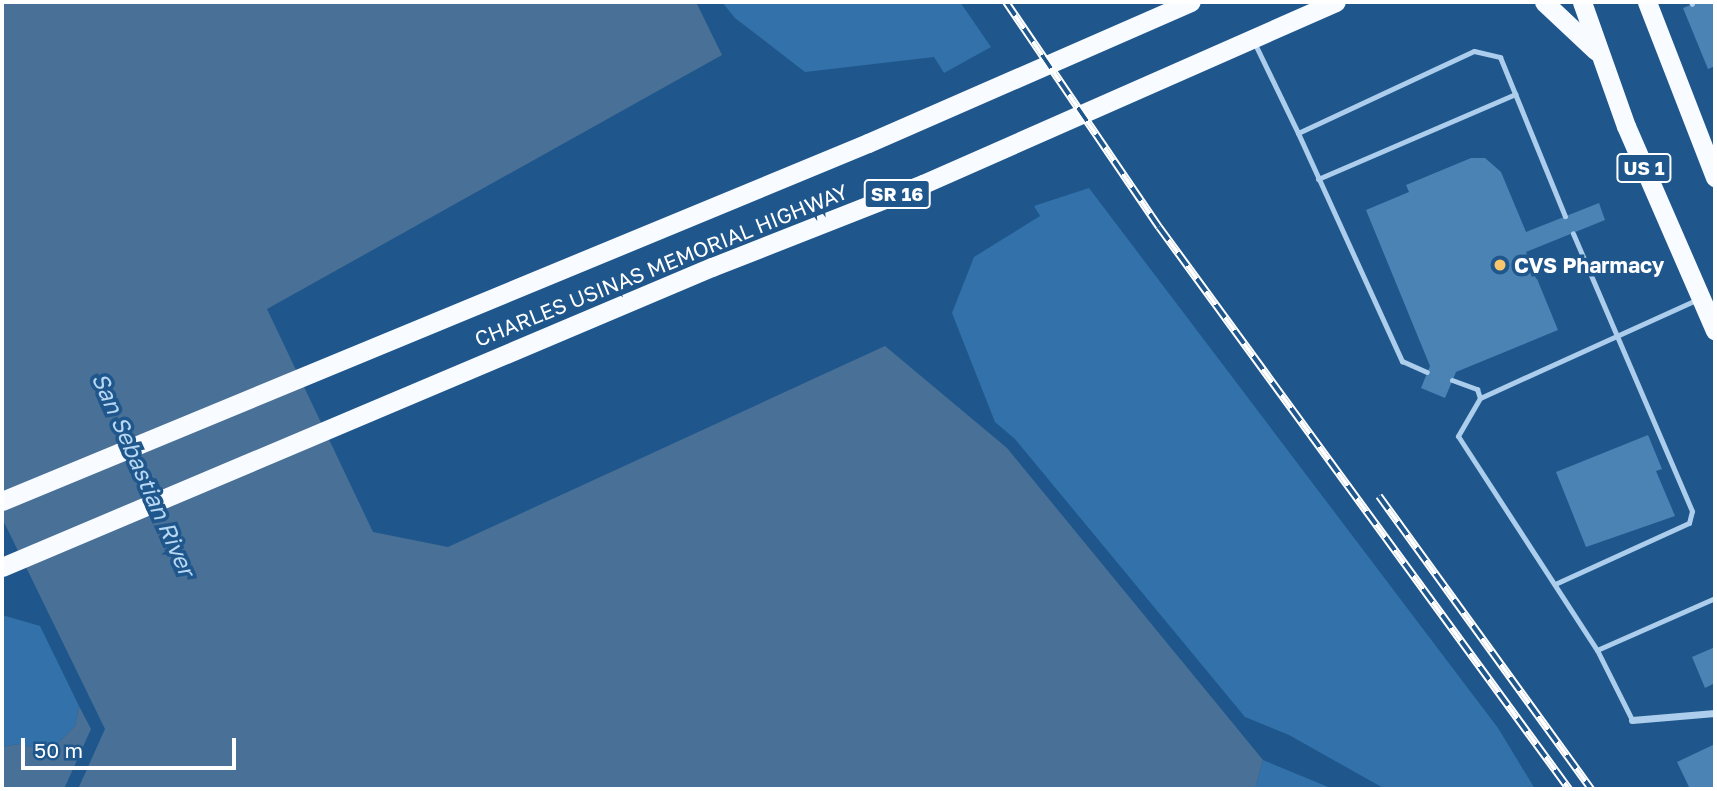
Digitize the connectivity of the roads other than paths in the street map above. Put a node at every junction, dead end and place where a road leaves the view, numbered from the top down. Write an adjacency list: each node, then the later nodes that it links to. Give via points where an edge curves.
1 (1190, 2): 22 (highway, CHARLES USINAS MEMORIAL HIGHWAY / SR 16, via 868,143)
2 (1336, 2): 7 (highway, CHARLES USINAS MEMORIAL HIGHWAY / SR 16)
3 (1349, 2): 7 (highway)
4 (1544, 2): 9 (highway)
5 (1582, 2): 9 (highway, US 1)
6 (1647, 2): 12 (highway, US 1)
7 (1318, 10): 8 (highway, CHARLES USINAS MEMORIAL HIGHWAY / SR 16)
8 (1253, 39): 11 (lane); 23 (highway, CHARLES USINAS MEMORIAL HIGHWAY / SR 16, via 923,184 370,409)
9 (1601, 56): 16 (highway, US 1)
10 (1515, 94): 11 (lane, via 1500,57 1474,51); 13 (lane); 14 (lane)
11 (1298, 133): 13 (lane)
12 (1715, 177)
13 (1318, 179): 19 (lane, via 1402,361)
14 (1565, 216)
15 (1573, 233): 18 (lane)
16 (1701, 298): 17 (highway, US 1); 18 (lane)
17 (1715, 331)
18 (1616, 338): 21 (lane); 24 (lane, via 1692,511 1689,523)
19 (1427, 372)
20 (1452, 380): 21 (lane, via 1477,388)
21 (1480, 398): 24 (lane, via 1458,436)
22 (2, 501)
23 (2, 567)
24 (1555, 584): 26 (lane)
25 (1715, 598): 26 (lane)
26 (1597, 650): 28 (lane)
27 (1715, 713): 28 (street)
28 (1632, 720)

